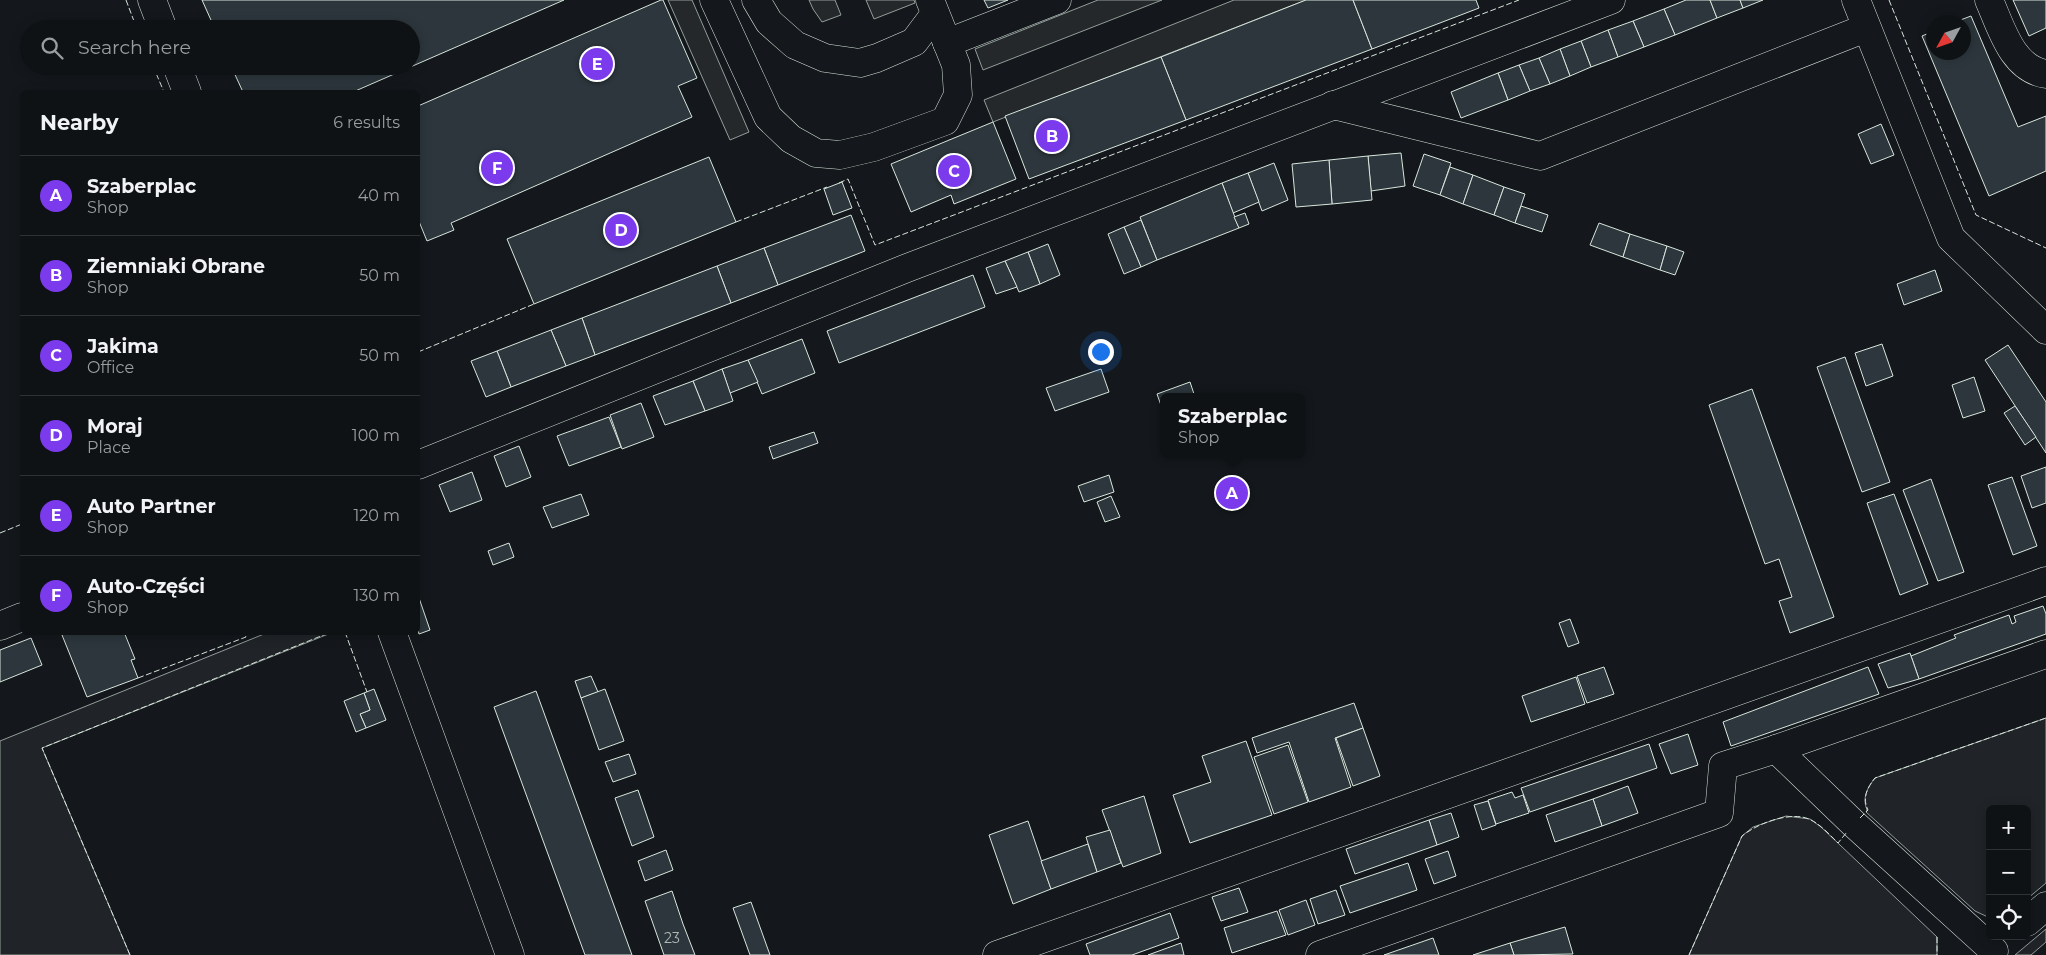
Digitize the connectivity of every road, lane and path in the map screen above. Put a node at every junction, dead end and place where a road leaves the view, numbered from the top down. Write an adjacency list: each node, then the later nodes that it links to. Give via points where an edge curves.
1 (152, 0): 9 (street)
2 (714, 0): 11 (street, via 768,117 791,139 816,153 840,155 874,147 945,121 958,95 956,65)
3 (756, 0): 8 (street, via 769,22 794,45 825,58 860,63 914,42)
4 (1057, 0): 11 (street)
5 (1611, 0): 15 (street)
6 (1856, 0): 10 (street)
7 (1989, 0): 12 (street, via 2019,61 2035,73)
8 (933, 7): 11 (street)
9 (159, 20)
10 (1866, 28): 15 (street, via 1540,156); 16 (street, via 1951,238)
11 (947, 43)
12 (2046, 74)
13 (180, 75): 14 (street)
14 (186, 90)
15 (1333, 105): 17 (street, via 907,268)
16 (2046, 330)
17 (420, 464)
18 (2046, 581): 28 (street)
19 (20, 618): 20 (street)
20 (0, 626)
21 (393, 635): 27 (street)
22 (2046, 654): 23 (street)
23 (1776, 749): 26 (street, via 1854,824); 29 (street, via 1722,766 1719,813)
24 (2046, 906): 25 (street)
25 (2031, 919)
26 (1997, 947)
27 (510, 955)
28 (996, 955)
29 (1320, 955)

